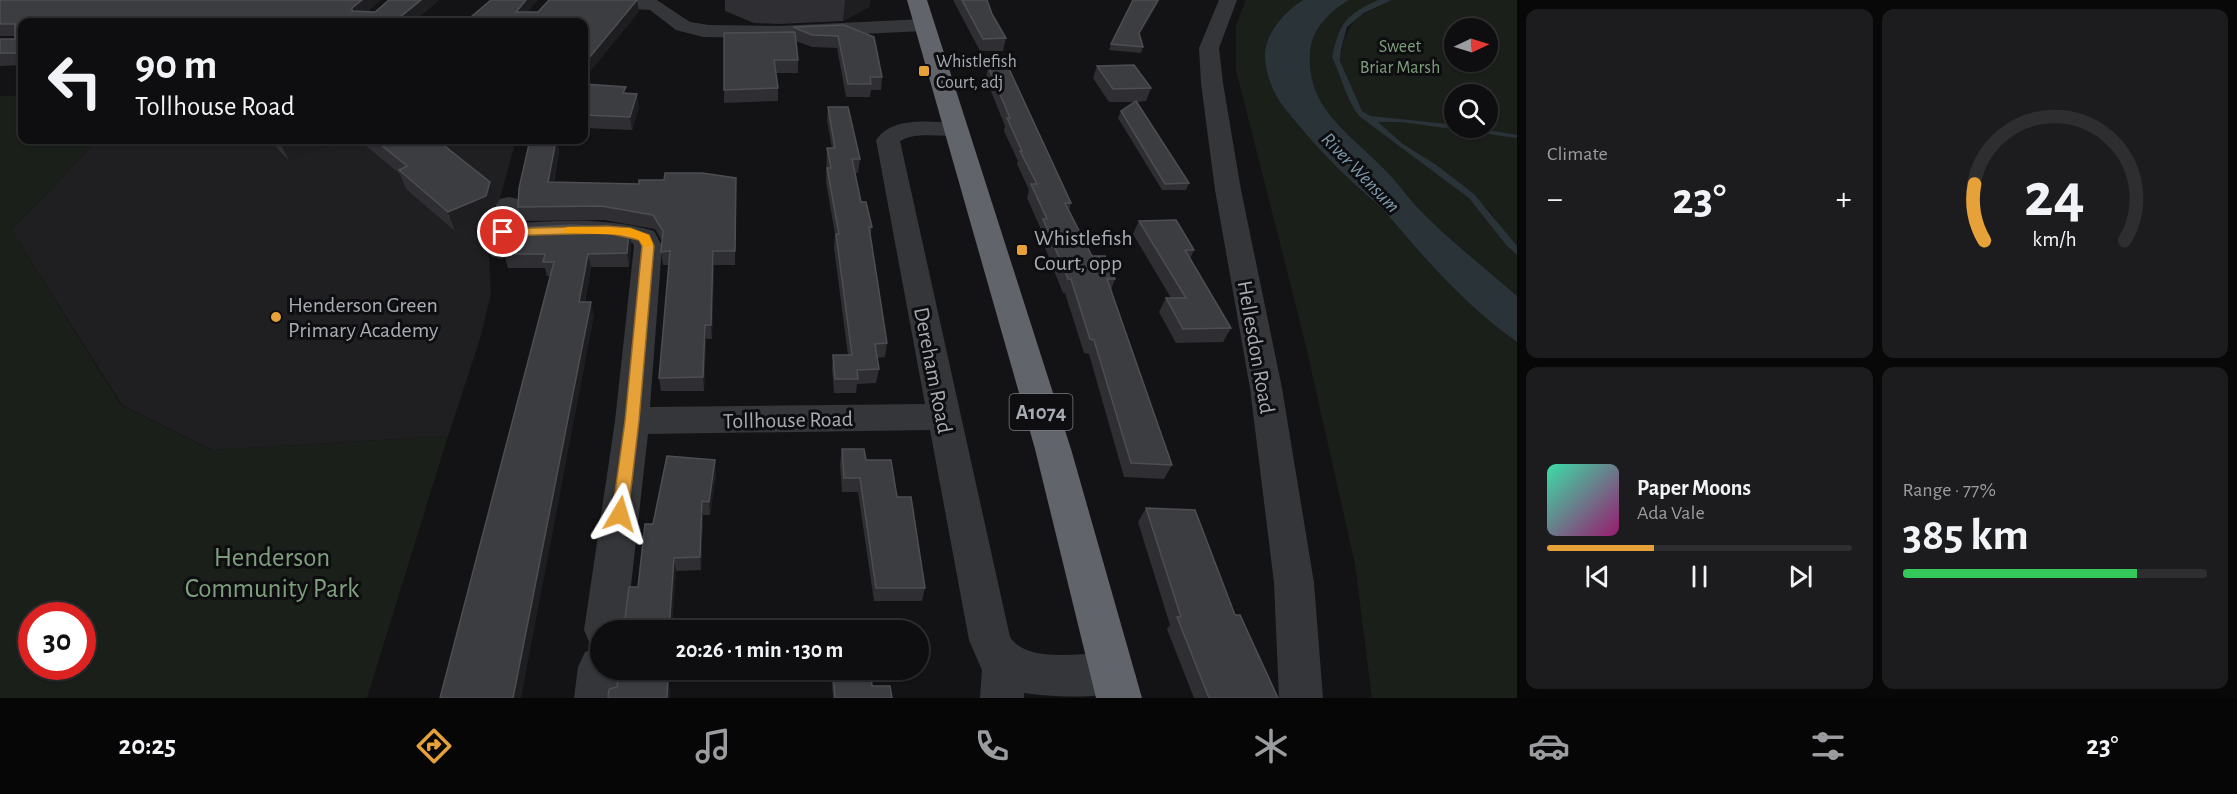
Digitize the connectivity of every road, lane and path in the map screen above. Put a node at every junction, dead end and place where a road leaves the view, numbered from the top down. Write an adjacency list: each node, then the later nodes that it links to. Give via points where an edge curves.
1 (579, 0): 4 (street, via 654,5 677,23 700,30 775,33)
2 (917, 0): 4 (highway, Dereham Road / A1074)
3 (1228, 0): 14 (street, Hellesdon Road, via 1209,48 1212,83 1266,388 1294,583)
4 (924, 25): 5 (highway, Dereham Road / A1074)
5 (955, 129): 7 (street, Dereham Road, via 896,132 888,140); 12 (highway, Dereham Road / A1074, via 1053,449)
6 (504, 229): 8 (street, via 607,229 645,237 648,246)
7 (943, 417): 8 (street, Tollhouse Road); 11 (street, Dereham Road, via 990,640)
8 (632, 421): 9 (street)
9 (606, 620)
10 (598, 680): 13 (street)
11 (1004, 681): 12 (street, Dereham Road, via 1037,675)
12 (1116, 687)
13 (596, 698)
14 (1301, 698)

